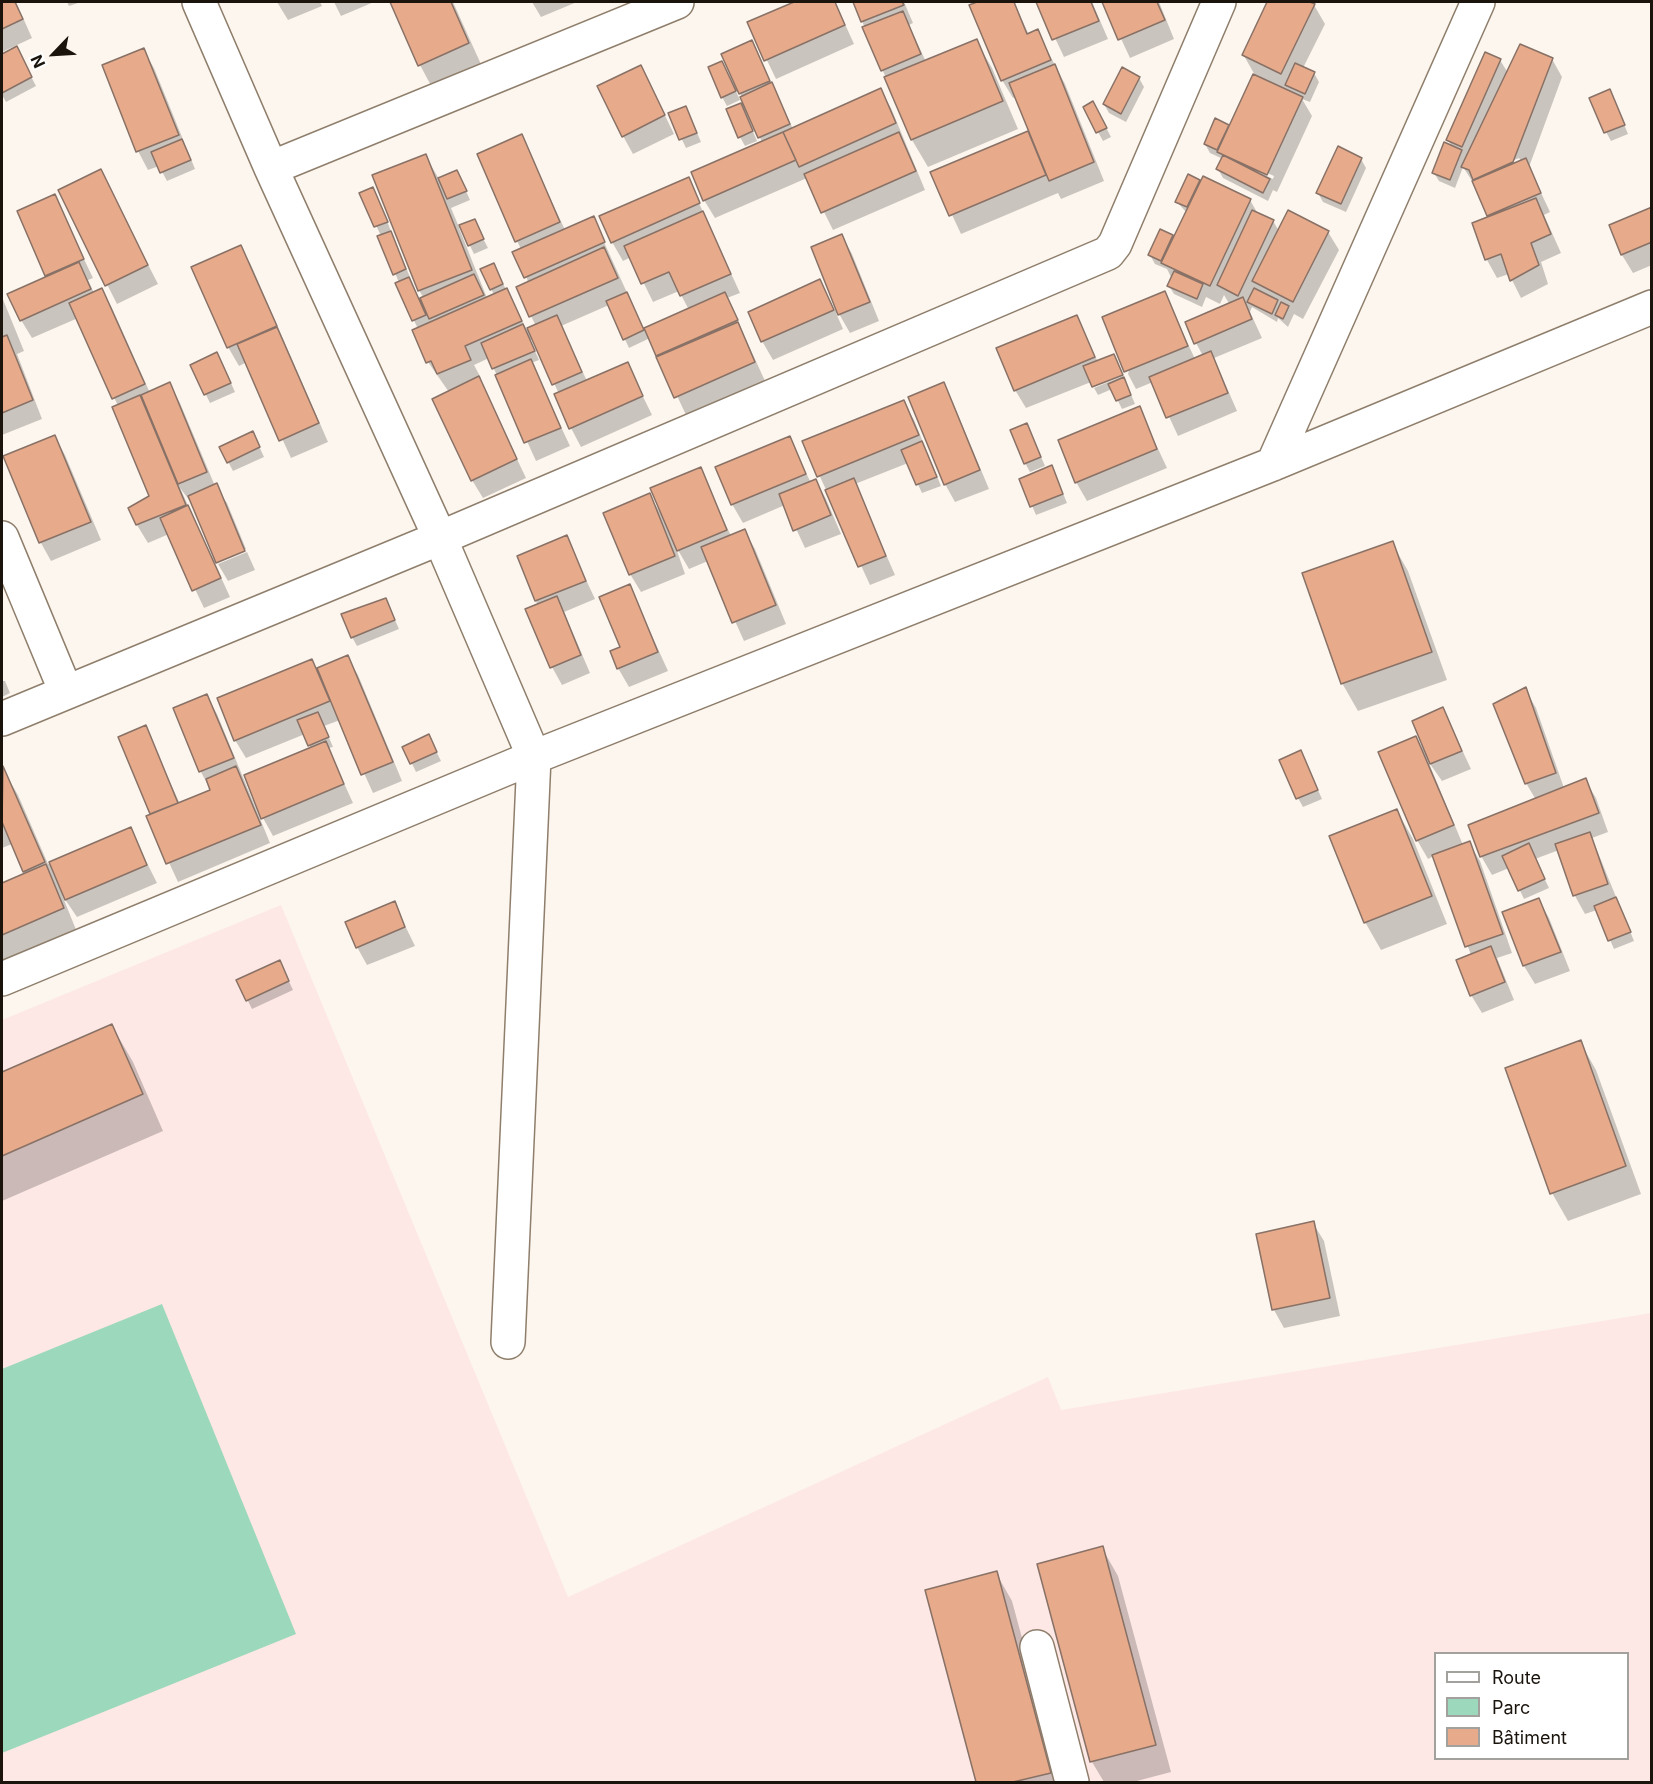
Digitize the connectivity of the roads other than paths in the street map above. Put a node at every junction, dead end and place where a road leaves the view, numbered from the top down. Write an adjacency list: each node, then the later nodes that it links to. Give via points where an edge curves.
1 (199, 2): 5 (street)
2 (1219, 2): 9 (street, via 1108,253)
3 (1478, 2): 7 (street)
4 (670, 3): 5 (street)
5 (272, 168): 9 (street)
6 (1652, 307): 7 (street)
7 (1273, 464): 12 (street)
8 (2, 538): 10 (street)
9 (440, 538): 10 (street); 12 (street)
10 (66, 692): 11 (street)
11 (2, 719)
12 (534, 758): 13 (street); 14 (street)
13 (2, 979)
14 (508, 1342)
15 (1037, 1647): 16 (street)
16 (1072, 1782)

